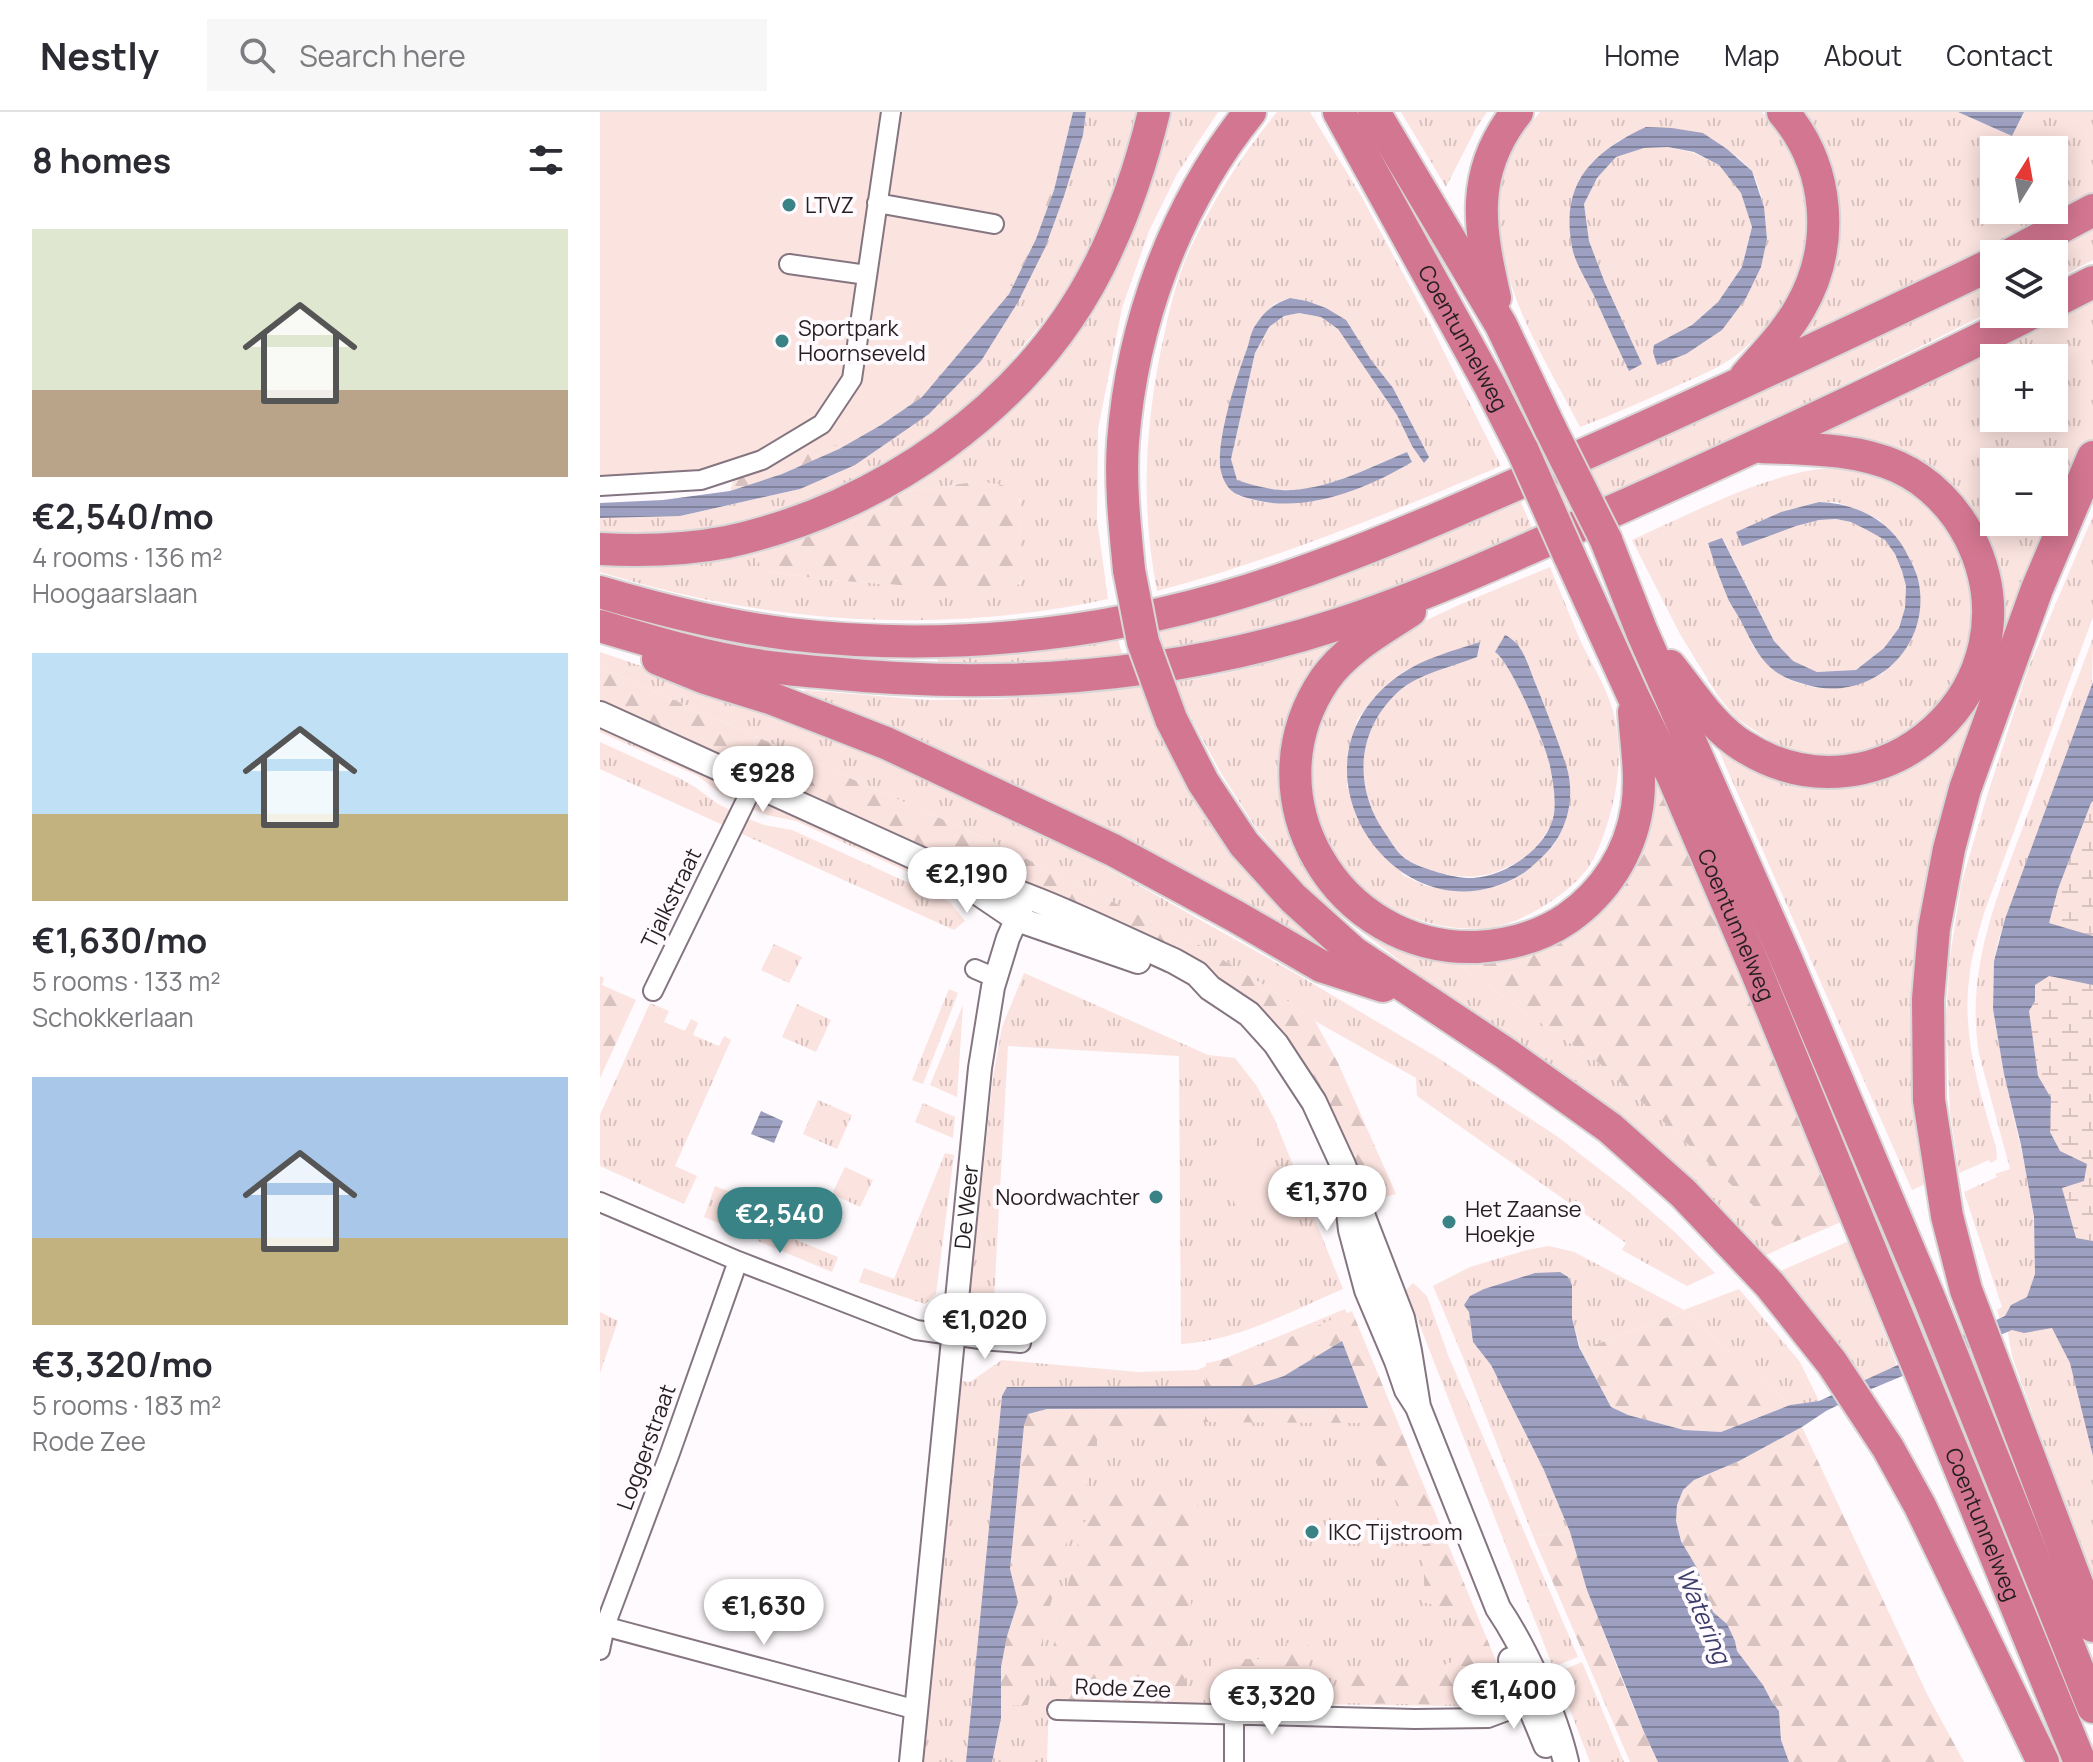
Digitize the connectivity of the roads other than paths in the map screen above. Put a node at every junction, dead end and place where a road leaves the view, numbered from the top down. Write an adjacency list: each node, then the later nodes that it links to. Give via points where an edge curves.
1 (891, 112): 8 (street)
2 (1154, 112): 23 (highway, via 1126,210 1072,311 1000,397 959,433 871,491 779,528 686,547)
3 (1250, 112): 37 (highway, bridge, via 1197,190 1173,239 1138,346 1123,444 1129,570 1143,642 1171,719 1203,782 1244,844 1353,952)
4 (1339, 112): 29 (highway, Coentunnelweg, bridge, via 1523,451)
5 (1374, 112): 17 (highway, Coentunnelweg)
6 (1517, 112): 17 (highway, via 1492,152 1481,195 1485,254)
7 (1783, 112): 19 (highway, via 1816,172 1823,207 1822,244 1799,311)
8 (877, 203): 10 (street); 14 (street)
9 (2093, 210): 11 (highway)
10 (994, 224)
11 (2037, 240)
12 (789, 264): 14 (street)
13 (1980, 270): 19 (highway)
14 (867, 275): 22 (street, via 852,379 822,424 762,460 701,480)
15 (2093, 282): 16 (highway)
16 (2068, 295)
17 (1501, 325): 27 (highway, Coentunnelweg, bridge, via 1606,540)
18 (2002, 328): 20 (highway)
19 (1739, 384): 25 (highway, via 1490,496 1288,578 1176,610 1087,628 956,642 851,640 694,618)
20 (1758, 446): 24 (highway); 27 (highway, via 1838,451 1879,460 1914,476 1943,500 1972,542 1986,586 1987,638 1970,686 1939,727 1896,756 1844,770 1801,768 1762,757 1721,729)
21 (2093, 457): 43 (highway, via 2037,589 1965,789 1934,929 1928,999 1929,1100 1947,1216 1966,1290)
22 (600, 486)
23 (600, 549)
24 (1461, 578): 26 (highway, via 1340,624 1252,649 1024,681 893,679 761,666); 29 (highway, via 1345,656 1317,692 1301,731 1296,781 1305,830 1328,874 1365,913 1429,943 1486,946 1560,924 1590,901 1628,843 1637,806)
25 (600, 592)
26 (600, 626)
27 (1642, 632): 46 (highway, Coentunnelweg, via 1930,1300)
28 (600, 634): 37 (highway, via 886,743 1113,850 1321,966)
29 (1633, 696): 55 (highway, Coentunnelweg, via 1742,938)
30 (600, 714): 31 (main road)
31 (754, 784): 32 (main road); 36 (street, Tjalkstraat)
32 (946, 871): 33 (main road); 34 (main road)
33 (1027, 896): 34 (street, De Weer); 35 (main road, via 1174,961)
34 (1017, 919): 35 (main road); 40 (street, De Weer, via 985,974)
35 (1210, 988): 45 (main road, via 1249,1014 1276,1044 1314,1102 1343,1165 1377,1285 1402,1318 1418,1407 1498,1608 1502,1633)
36 (653, 991)
37 (1419, 997): 54 (highway, via 1610,1128 1683,1193 1792,1310 1870,1420 1920,1506)
38 (600, 1202): 39 (street)
39 (738, 1261): 40 (street, via 916,1330); 42 (street, Loggerstraat)
40 (954, 1336): 41 (street); 47 (street, De Weer)
41 (1021, 1343)
42 (603, 1625): 44 (street, Loggerstraat); 47 (street)
43 (2093, 1626)
44 (600, 1650)
45 (1536, 1701): 49 (street, Rode Zee, via 1488,1718); 52 (main road); 53 (main road)
46 (2093, 1707)
47 (917, 1710): 50 (street, De Weer)
48 (1057, 1710): 49 (street, Rode Zee)
49 (1234, 1715): 51 (street)
50 (911, 1762)
51 (1234, 1762)
52 (1554, 1762)
53 (1566, 1762)
54 (2043, 1762)
55 (2080, 1762)

